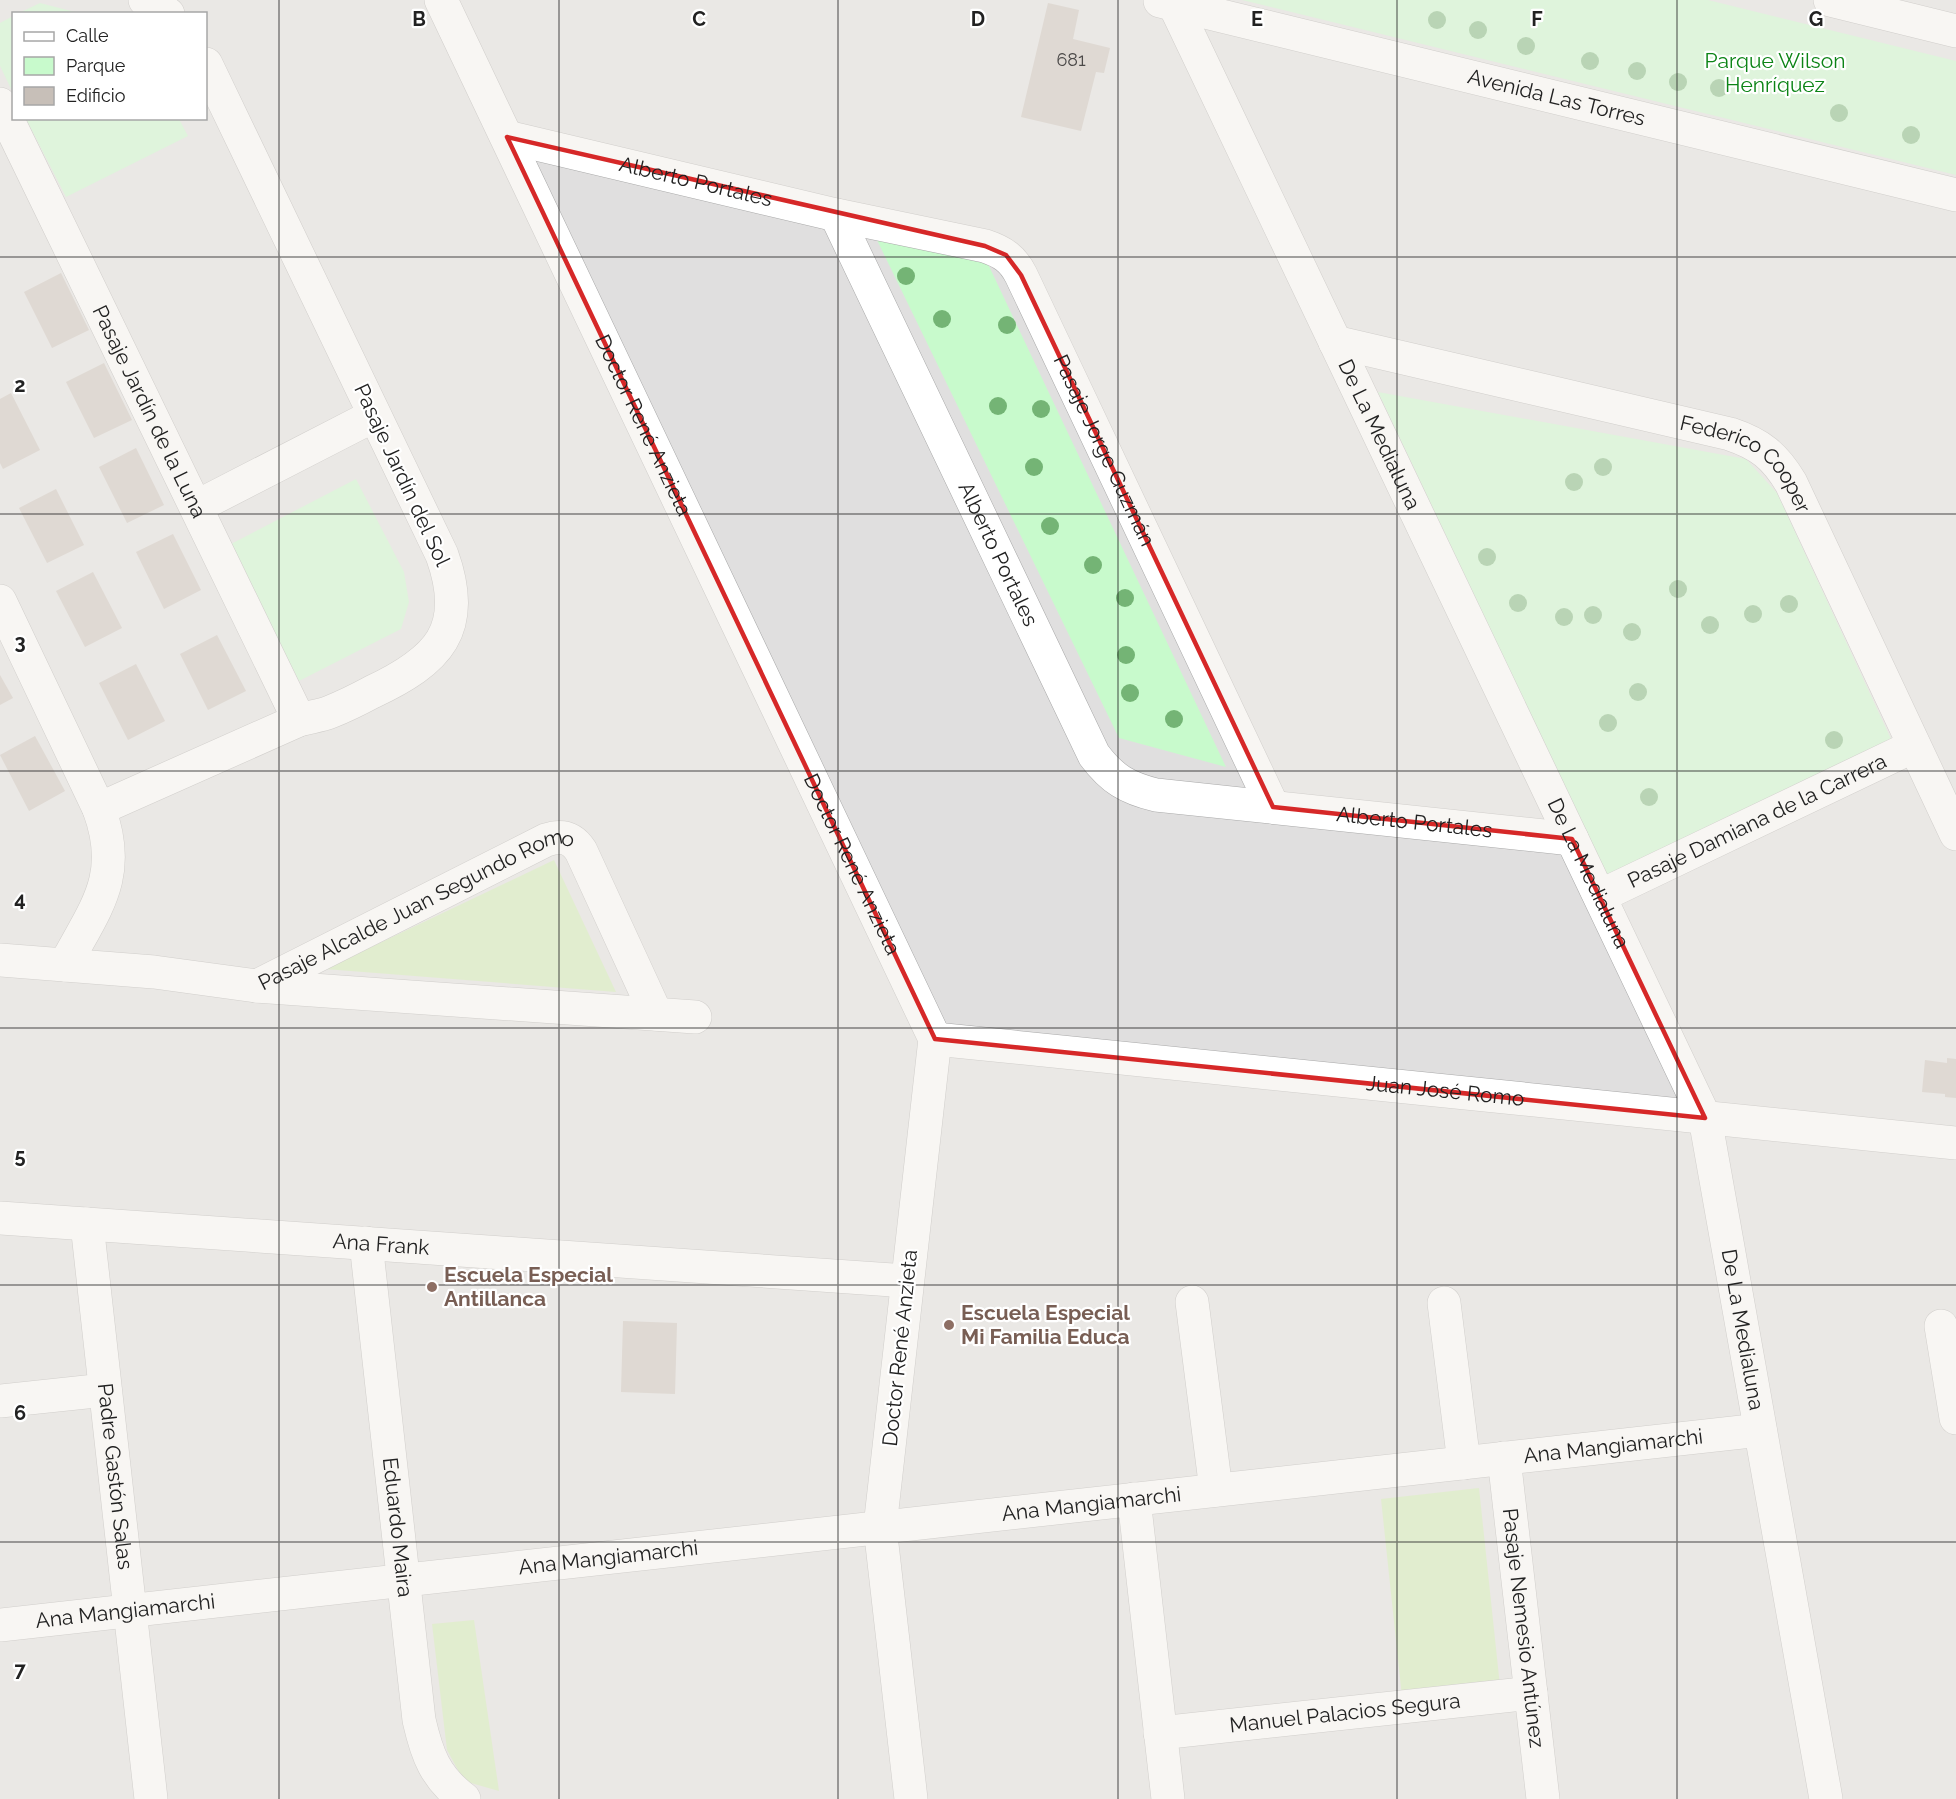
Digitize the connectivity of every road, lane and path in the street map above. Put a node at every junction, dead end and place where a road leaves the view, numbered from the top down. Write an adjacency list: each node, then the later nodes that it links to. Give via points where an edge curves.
1 (145, 0): 6 (street)
2 (441, 0): 10 (street, Doctor René Anzieta)
3 (1830, 0): 5 (street)
4 (1165, 2): 11 (street, Avenida Las Torres); 13 (street, De La Medialuna)
5 (1902, 9): 7 (street)
6 (165, 12)
7 (1956, 31)
8 (207, 66): 14 (street, Pasaje Jardín del Sol)
9 (0, 104): 15 (street, Pasaje Jardín de la Luna)
10 (507, 137): 12 (street, Alberto Portales); 29 (street, Doctor René Anzieta)
11 (1952, 201)
12 (836, 215): 19 (street, Pasaje Jorge Guzmán, via 985,246 1006,255 1015,264); 19 (street, Alberto Portales, via 1094,755 1117,780 1136,790)
13 (1335, 342): 18 (street, Federico Cooper, via 1730,434 1767,452 1791,483); 22 (street, De La Medialuna)
14 (373, 416): 15 (street); 17 (street, Pasaje Jardín del Sol, via 442,555 452,587 450,621 433,654 402,678 329,713)
15 (196, 507): 17 (street, Pasaje Jardín de la Luna)
16 (0, 602): 20 (street)
17 (299, 720): 20 (street, Pasaje Jardín del Sol)
18 (1914, 746): 21 (street, Federico Cooper); 23 (street, Pasaje Damiana de la Carrera)
19 (1273, 807): 22 (street, Alberto Portales)
20 (99, 809): 25 (street, via 108,841 108,879)
21 (1956, 834)
22 (1572, 838): 23 (street, De La Medialuna)
23 (1599, 896): 30 (street, De La Medialuna)
24 (0, 960): 25 (street)
25 (65, 965): 26 (street)
26 (256, 986): 27 (street, Pasaje Alcalde Juan Segundo Romo); 27 (street, Pasaje Alcalde Juan Segundo Romo, via 546,840 561,836 576,843 581,851)
27 (656, 1014): 28 (street, Pasaje Alcalde Juan Segundo Romo)
28 (695, 1017)
29 (935, 1039): 30 (street, Juan José Romo); 35 (street, Doctor René Anzieta)
30 (1705, 1118): 31 (street, Juan José Romo); 42 (street, De La Medialuna)
31 (1956, 1143)
32 (0, 1218): 33 (street, Ana Frank)
33 (87, 1224): 34 (street, Ana Frank); 39 (street, Padre Gastón Salas)
34 (366, 1243): 35 (street, Ana Frank); 48 (street, Eduardo Maira)
35 (907, 1281): 47 (street, Doctor René Anzieta)
36 (1192, 1302): 45 (street)
37 (1444, 1303): 44 (street)
38 (1941, 1326): 41 (street)
39 (105, 1390): 40 (street); 49 (street, Padre Gastón Salas)
40 (0, 1401)
41 (1956, 1418)
42 (1760, 1430): 43 (street, Ana Mangiamarchi); 58 (street, De La Medialuna)
43 (1504, 1458): 44 (street, Ana Mangiamarchi); 51 (street, Pasaje Nemesio Antúnez)
44 (1464, 1463): 45 (street, Ana Mangiamarchi)
45 (1216, 1490): 46 (street, Ana Mangiamarchi)
46 (1134, 1499): 47 (street, Ana Mangiamarchi); 52 (street)
47 (880, 1527): 48 (street, Ana Mangiamarchi); 55 (street, Doctor René Anzieta)
48 (404, 1580): 49 (street, Ana Mangiamarchi); 54 (street, Eduardo Maira, via 424,1741 438,1774)
49 (129, 1610): 50 (street, Ana Mangiamarchi); 53 (street, Padre Gastón Salas)
50 (0, 1624)
51 (1531, 1693): 52 (street, Manuel Palacios Segura); 57 (street, Pasaje Nemesio Antúnez)
52 (1160, 1733): 56 (street)
53 (151, 1799)
54 (464, 1799)
55 (910, 1799)
56 (1167, 1799)
57 (1543, 1799)
58 (1826, 1799)

